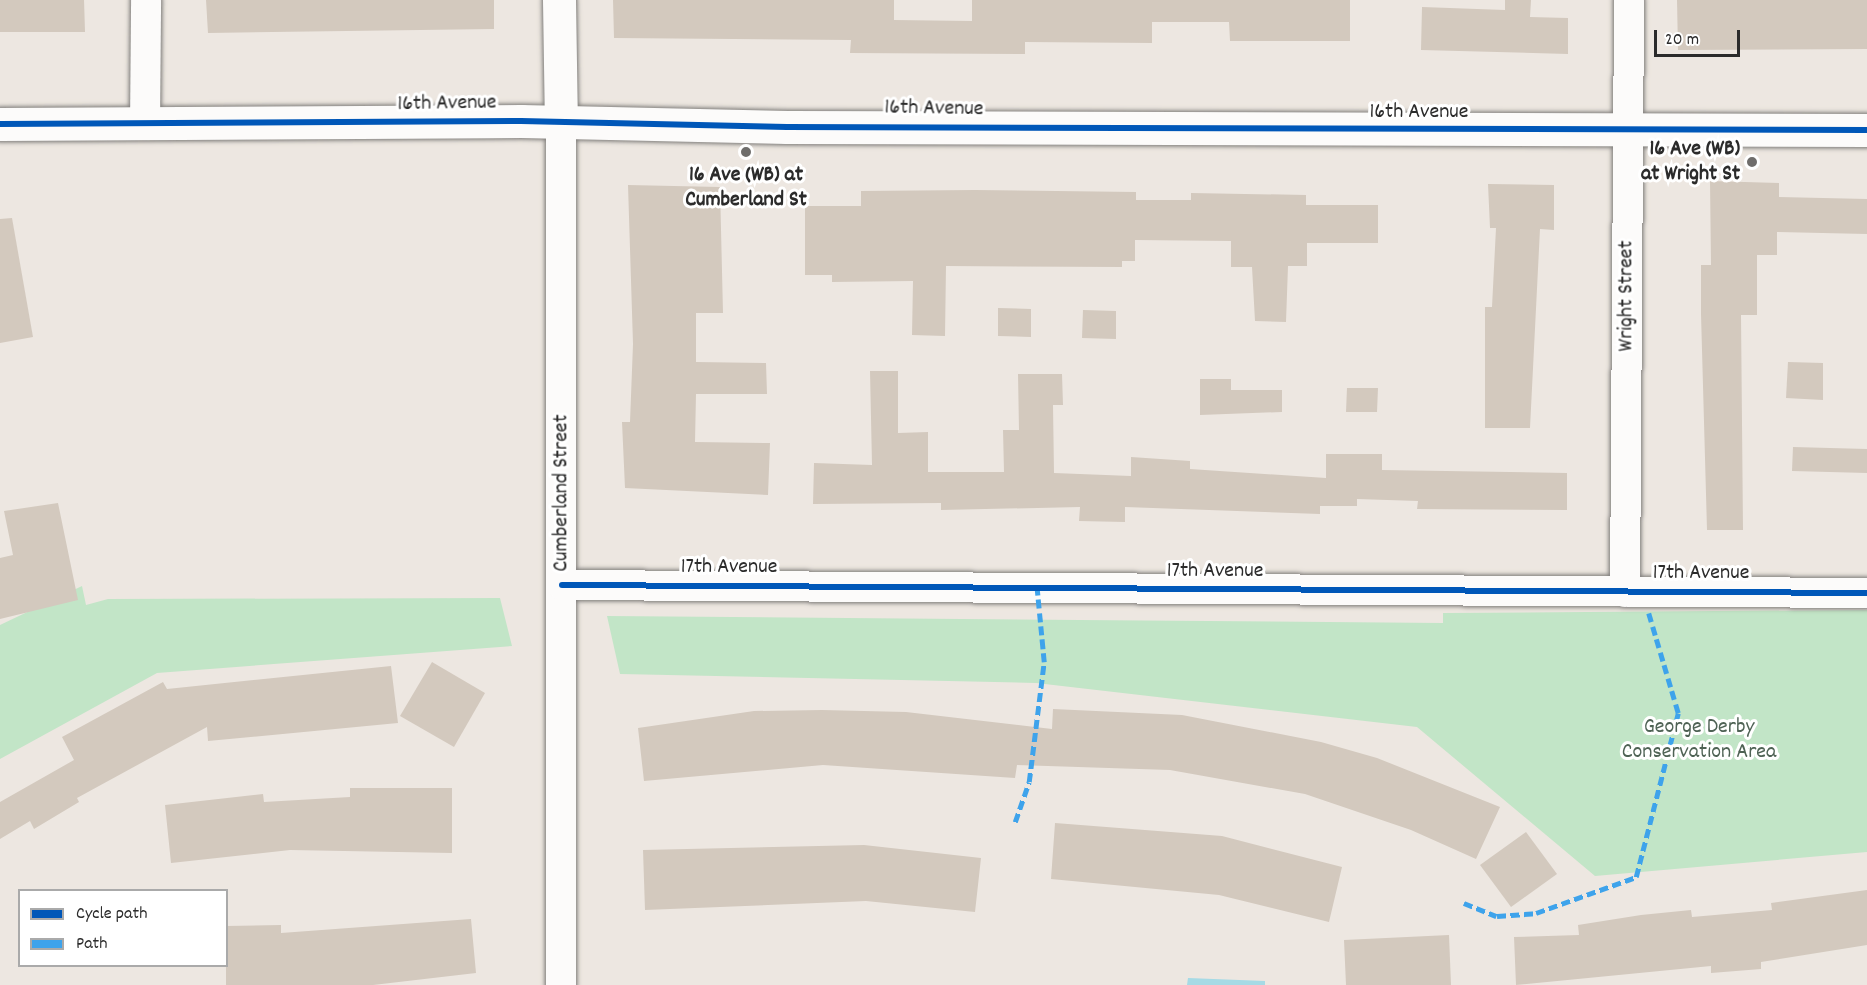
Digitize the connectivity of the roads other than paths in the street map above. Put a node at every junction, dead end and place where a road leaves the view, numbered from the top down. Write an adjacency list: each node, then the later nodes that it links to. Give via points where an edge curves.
1 (146, 0): 6 (street)
2 (559, 0): 4 (street, Cumberland Street)
3 (1629, 0): 8 (street, Wright Street)
4 (561, 122): 6 (street, 16th Avenue); 8 (street, 16th Avenue); 9 (street, Cumberland Street)
5 (0, 124): 6 (street, 16th Avenue)
6 (145, 125)
7 (1867, 130): 8 (street, 16th Avenue)
8 (1628, 132): 10 (street, Wright Street)
9 (562, 585): 10 (street, 17th Avenue); 12 (street, Cumberland Street)
10 (1625, 591): 11 (street, 17th Avenue)
11 (1867, 592)
12 (561, 985)

